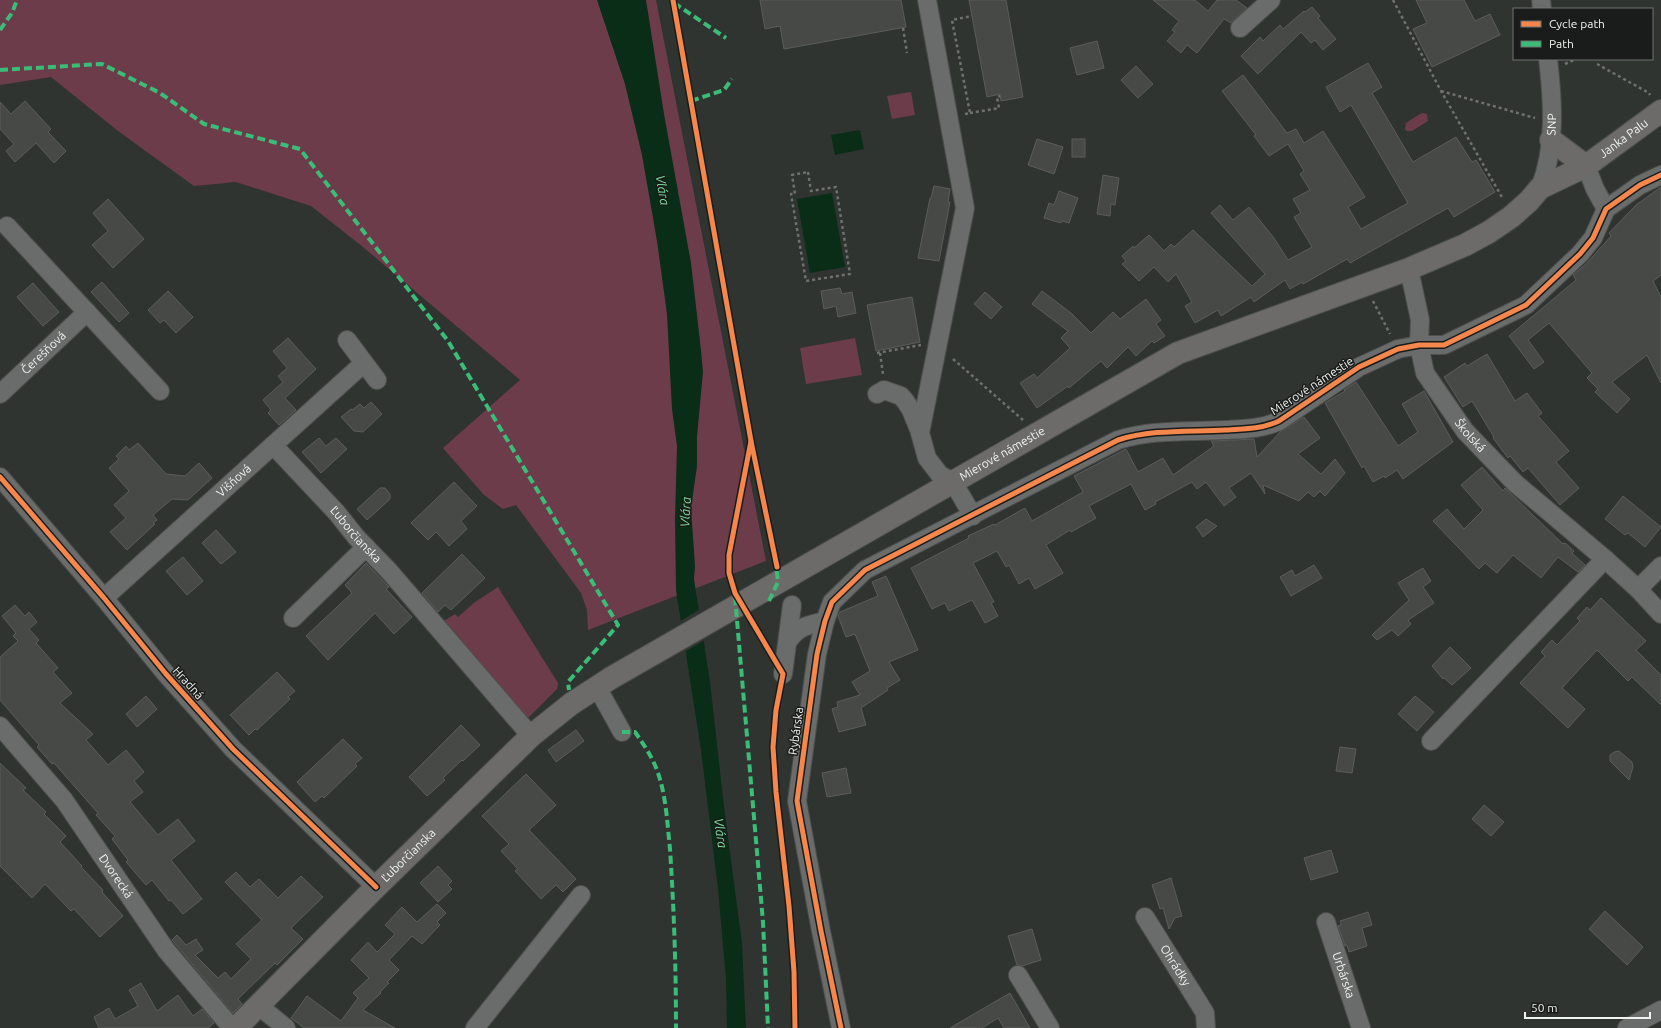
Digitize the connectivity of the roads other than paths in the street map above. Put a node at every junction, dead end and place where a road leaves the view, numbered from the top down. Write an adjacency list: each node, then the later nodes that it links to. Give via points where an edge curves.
1 (927, 0): 21 (street, Mierové námestie, via 965,208)
2 (1271, 0): 3 (street)
3 (1240, 28)
4 (1557, 61): 6 (street, SNP)
5 (1656, 105): 7 (main road, Janka Palu)
6 (1551, 140): 7 (main road); 9 (street, SNP, via 1548,166)
7 (1586, 166): 9 (main road, Mierové námestie); 10 (street)
8 (1661, 175): 10 (street, Mierové námestie, via 1640,185)
9 (1540, 188): 12 (main road, Mierové námestie, via 1512,217 1489,232)
10 (1604, 215): 15 (street, Mierové námestie, via 1593,238 1580,254 1526,305 1444,345)
11 (7, 226): 13 (street)
12 (1409, 269): 15 (street, Školská, via 1420,320); 24 (main road, Mierové námestie, via 1178,353)
13 (87, 312): 18 (street); 19 (street, Čerešňová)
14 (347, 340): 16 (street)
15 (1419, 345): 25 (street, Mierové námestie, via 1398,348 1359,367 1270,425 1124,438); 27 (street, Školská, via 1425,374 1465,431 1515,483)
16 (364, 363): 17 (street); 22 (street, Višňová)
17 (377, 380)
18 (160, 391)
19 (0, 394)
20 (877, 394): 21 (street, via 884,390 901,396 911,410)
21 (920, 433): 24 (street, Mierové námestie, via 927,458 940,475)
22 (273, 445): 26 (street, Ľuborčianska); 30 (street, Višňová)
23 (0, 477): 30 (street, Hradná)
24 (953, 482): 25 (street, Mierové námestie); 37 (main road, Ľuborčianska)
25 (973, 516): 34 (street, Rybárska, via 865,570 832,602)
26 (366, 547): 33 (street); 40 (street, Ľuborčianska)
27 (1605, 559): 29 (street, Školská); 41 (street)
28 (1661, 566): 29 (street)
29 (1638, 589): 32 (street, Školská)
30 (104, 598): 42 (street, Hradná, via 166,674 234,748)
31 (792, 605): 35 (street)
32 (1661, 614)
33 (293, 618)
34 (825, 621): 35 (street, via 803,626); 54 (street, Rybárska, via 816,654 797,802)
35 (788, 641): 36 (street)
36 (783, 674)
37 (604, 682): 39 (street); 40 (main road, Ľuborčianska)
38 (0, 726): 50 (street, Dvorecká, via 64,800 166,950)
39 (622, 732)
40 (531, 736): 42 (main road, Ľuborčianska)
41 (1431, 741)
42 (376, 887): 47 (main road, Ľuborčianska)
43 (581, 895): 53 (street)
44 (1145, 917): 49 (street, Ohrádky)
45 (1326, 922): 56 (street, Urbárska)
46 (1018, 975): 55 (street)
47 (259, 1006): 51 (main road, Ľuborčianska); 52 (street)
48 (1661, 1010): 57 (street)
49 (1206, 1020)
50 (232, 1028)
51 (236, 1028)
52 (286, 1028)
53 (475, 1028)
54 (841, 1028)
55 (1050, 1028)
56 (1361, 1028)
57 (1627, 1028)

